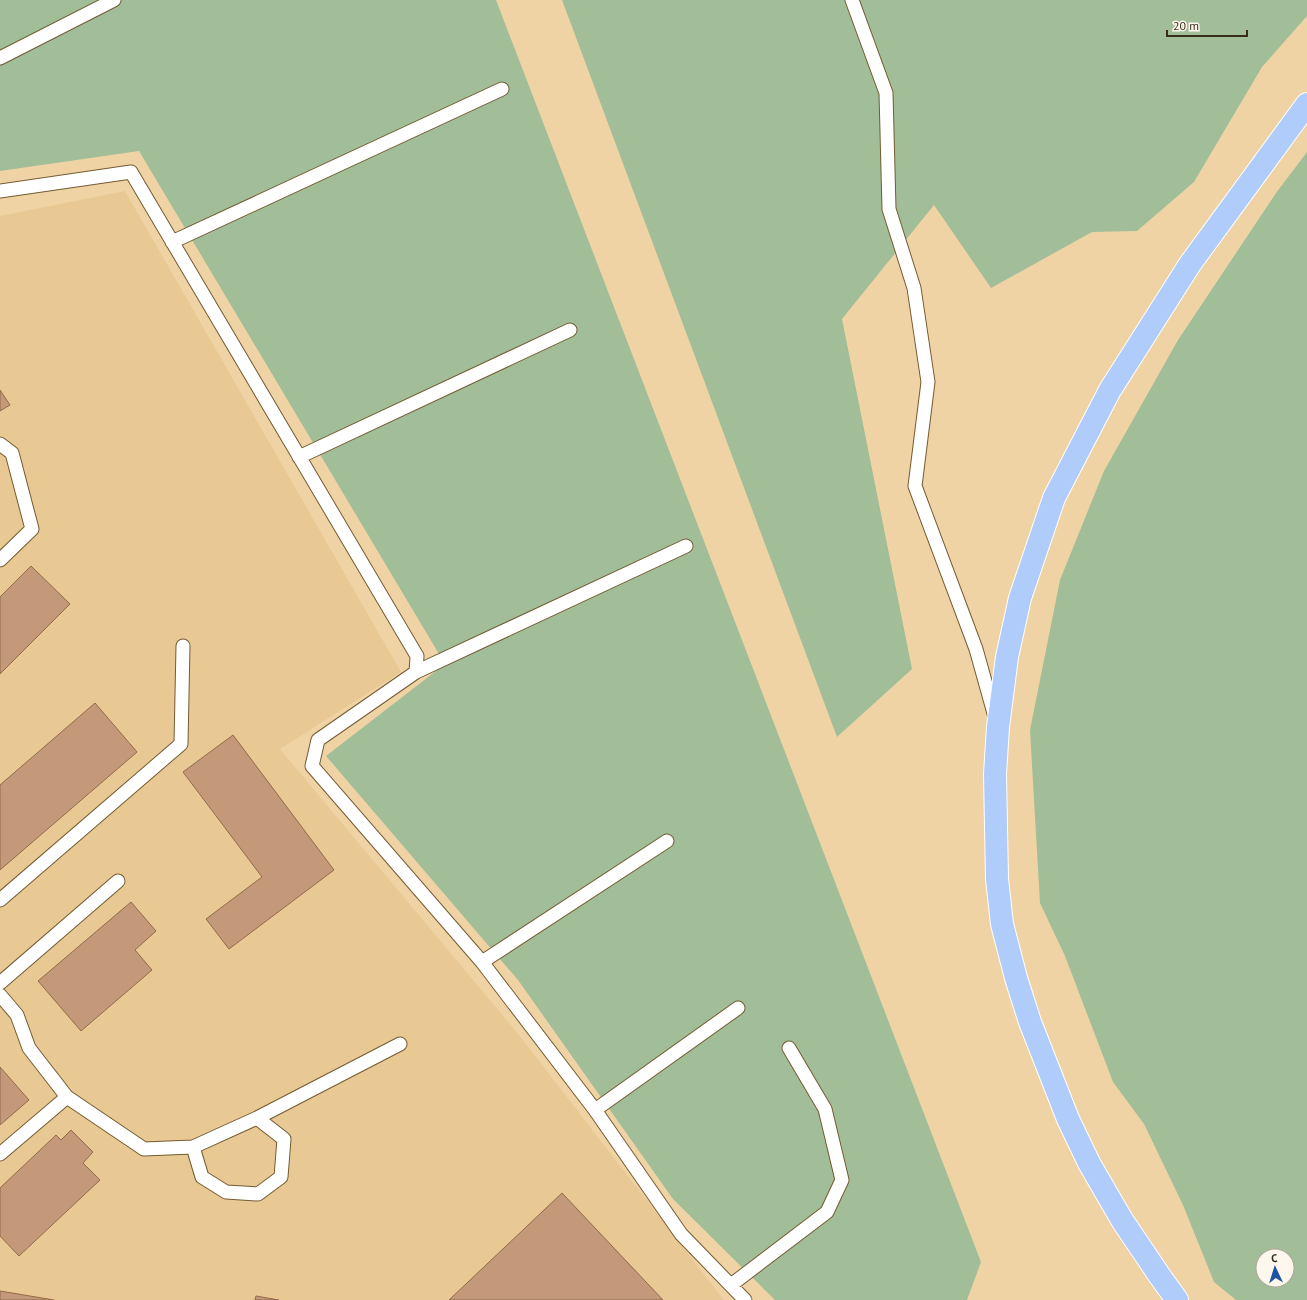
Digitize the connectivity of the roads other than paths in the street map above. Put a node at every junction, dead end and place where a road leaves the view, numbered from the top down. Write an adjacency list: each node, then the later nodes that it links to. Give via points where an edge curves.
1 (114, 0): 3 (lane)
2 (852, 0): 15 (lane, via 886,93 889,209 914,288 928,382 915,486 976,649)
3 (0, 58)
4 (502, 89): 7 (lane)
5 (1307, 104): 15 (main road, via 1190,264 1110,390 1054,498 1020,598 1007,657)
6 (0, 191): 7 (lane, via 131,172)
7 (172, 242): 10 (lane)
8 (570, 330): 10 (lane)
9 (0, 444): 12 (lane, via 12,453 32,529)
10 (299, 457): 14 (lane, via 417,656)
11 (686, 546): 14 (lane)
12 (0, 560)
13 (183, 646): 18 (lane, via 180,744)
14 (416, 672): 19 (lane, via 318,740 312,766)
15 (998, 727): 32 (main road, via 995,774 997,879 1002,924 1025,1007 1054,1085 1089,1163 1122,1220)
16 (666, 841): 19 (lane)
17 (118, 881): 20 (lane)
18 (0, 900)
19 (482, 962): 26 (lane)
20 (0, 982)
21 (0, 995): 25 (lane, via 16,1015 29,1048)
22 (738, 1008): 26 (lane)
23 (400, 1044): 27 (lane)
24 (789, 1048): 30 (lane, via 825,1109 842,1180 827,1212)
25 (67, 1097): 28 (lane, via 144,1149); 29 (lane)
26 (595, 1110): 30 (lane, via 681,1234)
27 (257, 1118): 28 (lane); 28 (lane, via 284,1139 281,1177 258,1194 226,1192 202,1177)
28 (193, 1147)
29 (0, 1154)
30 (731, 1285): 31 (lane)
31 (745, 1300)
32 (1178, 1300)

